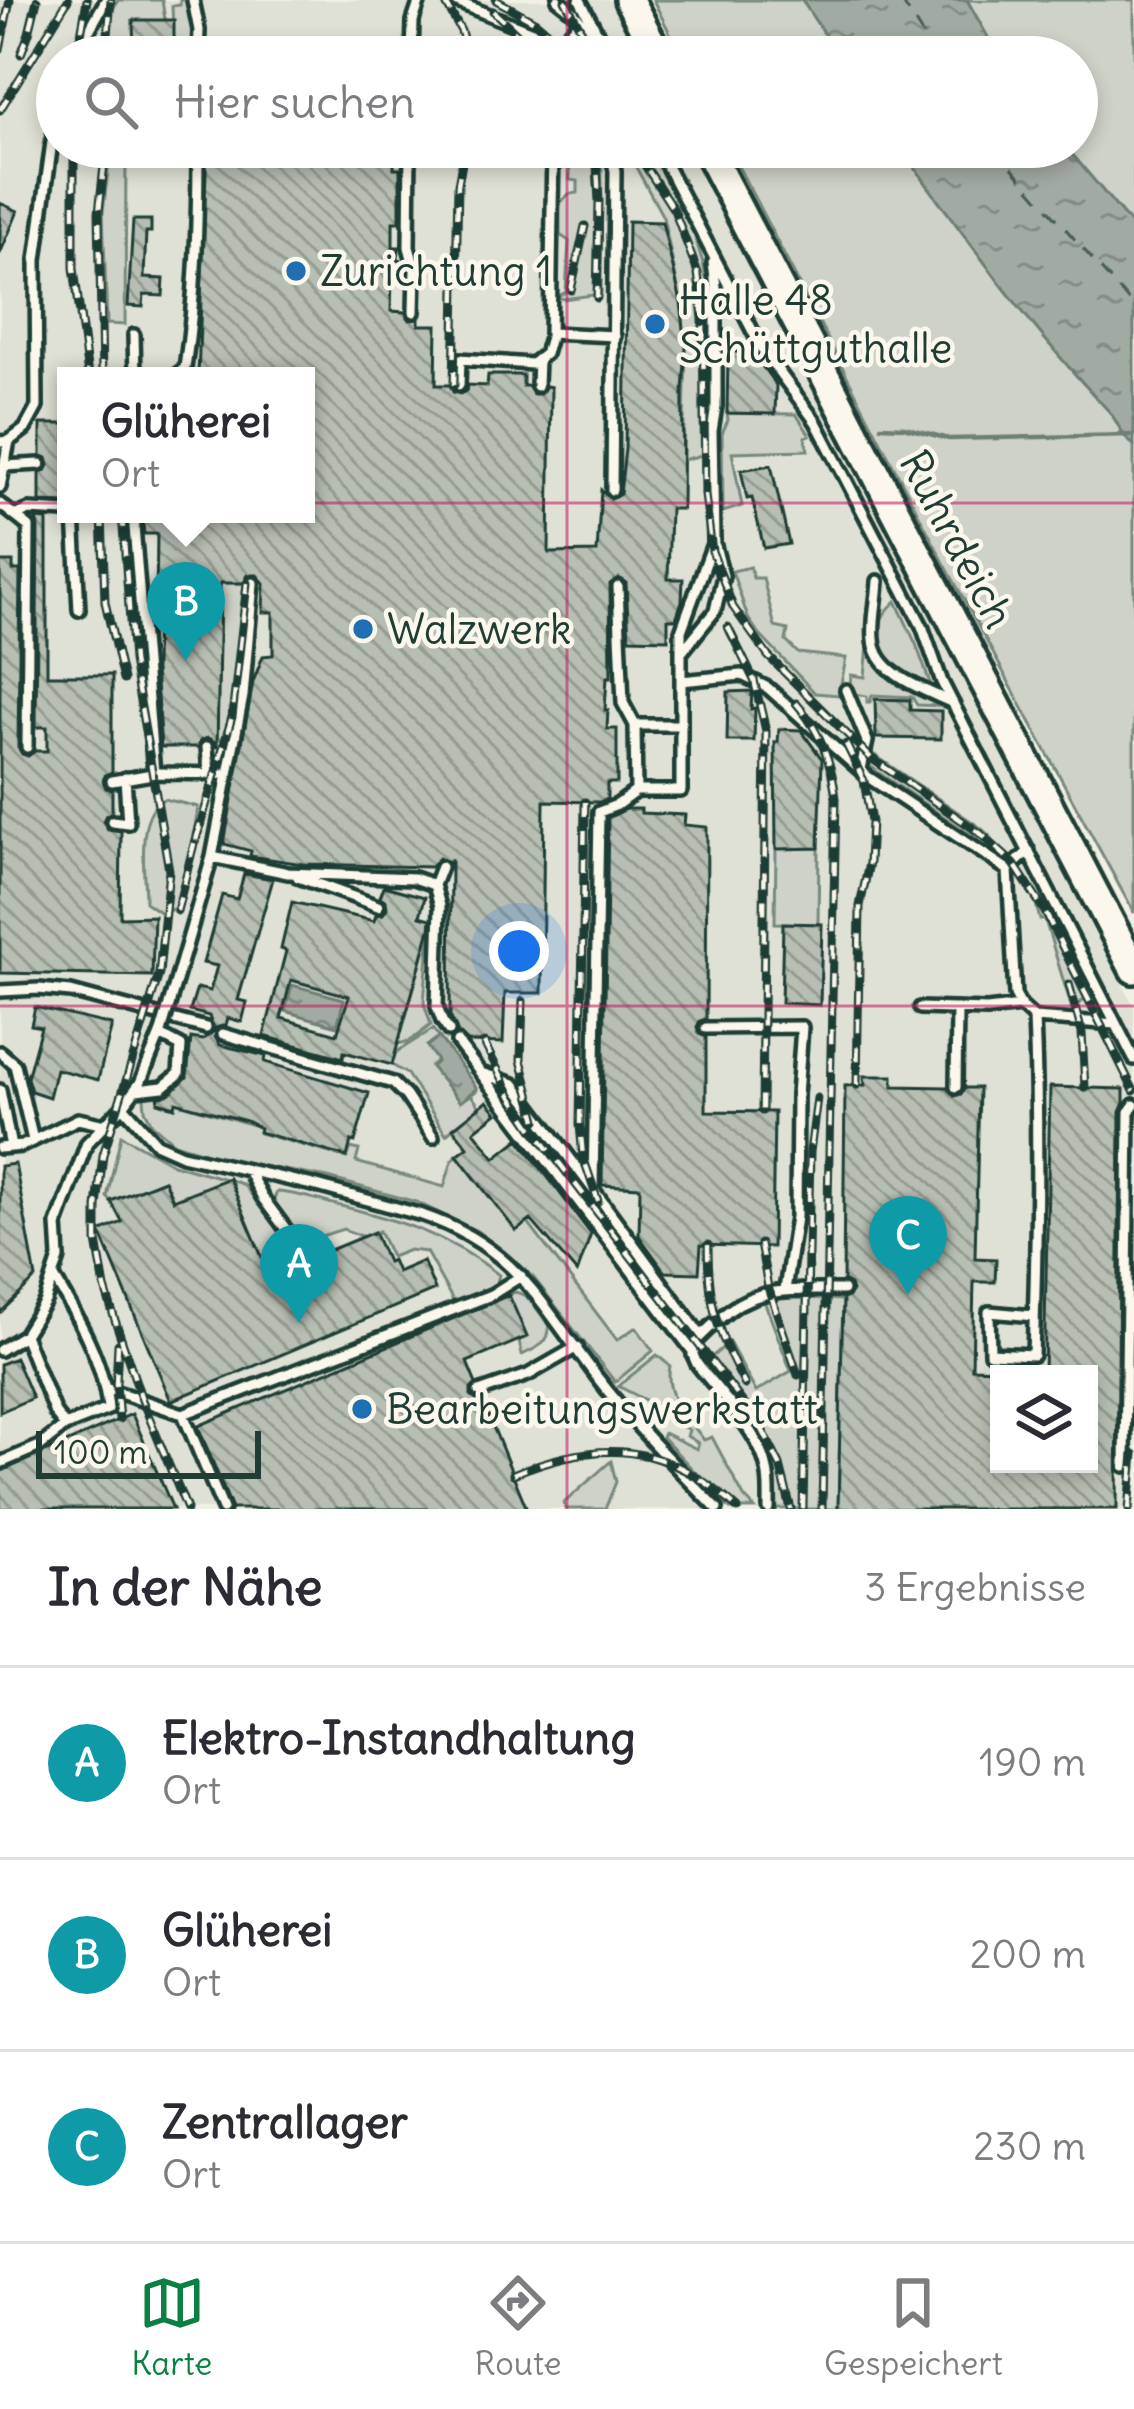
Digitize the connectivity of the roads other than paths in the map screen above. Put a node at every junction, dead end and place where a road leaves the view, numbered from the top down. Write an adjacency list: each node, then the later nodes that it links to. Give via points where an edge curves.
1 (106, 0): 9 (lane)
2 (193, 0): 10 (lane)
3 (421, 0): 11 (lane)
4 (452, 0): 12 (lane)
5 (558, 0): 8 (lane)
6 (580, 0): 15 (lane)
7 (629, 0): 16 (main road)
8 (581, 21): 13 (lane); 14 (lane)
9 (86, 36)
10 (199, 36)
11 (413, 36)
12 (541, 36)
13 (566, 36)
14 (594, 36)
15 (599, 36)
16 (647, 36)
17 (49, 168): 34 (lane, via 37,260 37,406 25,429)
18 (197, 168): 31 (lane)
19 (410, 168): 25 (lane)
20 (553, 168): 26 (lane)
21 (614, 168): 28 (lane, via 621,233)
22 (668, 168): 24 (lane)
23 (717, 168): 72 (main road, Ruhrdeich)
24 (711, 252): 44 (lane); 52 (lane, via 768,359 816,422)
25 (414, 312)
26 (550, 333): 28 (lane); 29 (lane)
27 (134, 335): 30 (lane)
28 (615, 336): 38 (lane)
29 (538, 359): 32 (lane, via 460,359); 33 (lane)
30 (135, 367)
31 (185, 367)
32 (459, 386)
33 (537, 386)
34 (4, 441): 36 (lane)
35 (40, 464): 36 (lane)
36 (4, 466): 37 (lane)
37 (0, 487)
38 (612, 490)
39 (0, 504): 41 (lane)
40 (57, 512): 41 (lane)
41 (15, 516): 55 (lane, via 29,527)
42 (71, 523): 48 (lane)
43 (135, 523): 58 (lane)
44 (714, 541): 49 (lane, via 684,618); 49 (lane, via 722,576 715,611)
45 (878, 581): 52 (lane, via 873,643 886,666)
46 (254, 583): 60 (lane)
47 (618, 587): 53 (lane, via 623,704)
48 (79, 610)
49 (681, 653): 50 (lane)
50 (681, 681): 54 (lane); 57 (lane, via 749,677)
51 (846, 690): 57 (lane, via 867,741)
52 (953, 703): 65 (lane)
53 (635, 725): 54 (lane); 63 (lane)
54 (681, 725): 63 (lane, via 681,791)
55 (27, 747)
56 (207, 747): 59 (lane)
57 (861, 769): 68 (lane)
58 (154, 774): 59 (lane); 61 (lane)
59 (209, 774): 60 (lane)
60 (226, 774): 66 (lane)
61 (125, 778): 62 (lane); 64 (lane, via 128,823)
62 (112, 781)
63 (636, 791): 99 (lane, via 599,812)
64 (112, 821)
65 (1029, 851): 68 (lane); 78 (lane)
66 (212, 856): 69 (lane); 82 (lane, bridge)
67 (441, 867): 70 (lane)
68 (1008, 870): 74 (lane)
69 (288, 872): 70 (lane); 71 (lane)
70 (434, 885): 81 (lane, via 437,1007)
71 (378, 906)
72 (1134, 969)
73 (0, 991): 79 (lane, via 71,992)
74 (1021, 1006): 76 (lane); 77 (lane)
75 (920, 1008): 76 (lane)
76 (957, 1009): 88 (lane)
77 (1034, 1018): 78 (lane); 107 (lane)
78 (1116, 1024): 86 (lane)
79 (206, 1028)
80 (706, 1028): 103 (lane, via 802,1027 796,1217)
81 (449, 1030)
82 (160, 1033): 90 (lane); 90 (lane, via 181,1046 179,1074 163,1087)
83 (224, 1034): 94 (lane, via 393,1083)
84 (457, 1042): 87 (lane)
85 (1, 1054): 95 (lane, via 15,1065)
86 (1134, 1059)
87 (481, 1073): 99 (lane, via 514,1084); 112 (lane)
88 (956, 1087)
89 (0, 1090): 96 (lane)
90 (136, 1090): 92 (lane)
91 (1134, 1105): 120 (lane)
92 (123, 1106): 93 (lane); 98 (lane, via 157,1144)
93 (105, 1125): 95 (lane, via 78,1119); 101 (lane, via 87,1143 57,1224)
94 (433, 1137)
95 (33, 1140): 96 (lane)
96 (4, 1148): 97 (lane)
97 (5, 1166)
98 (248, 1170): 100 (lane); 102 (lane, via 439,1221)
99 (593, 1189): 109 (lane)
100 (302, 1251)
101 (53, 1276): 108 (lane); 115 (lane)
102 (521, 1276): 110 (lane); 117 (lane, via 491,1295)
103 (785, 1290): 104 (lane); 109 (lane, via 741,1303)
104 (843, 1290)
105 (974, 1311): 106 (lane)
106 (989, 1312): 107 (lane); 113 (lane, via 990,1353)
107 (1034, 1316): 113 (lane)
108 (24, 1335): 111 (lane); 118 (lane)
109 (701, 1336): 112 (lane)
110 (577, 1347): 116 (lane); 122 (lane)
111 (0, 1350)
112 (692, 1350): 123 (lane, via 759,1448)
113 (1033, 1355): 114 (lane)
114 (1033, 1365)
115 (105, 1388): 117 (lane); 118 (lane, via 108,1409)
116 (479, 1392)
117 (183, 1414): 121 (lane)
118 (64, 1426): 119 (lane)
119 (0, 1463)
120 (1124, 1466)
121 (223, 1509)
122 (717, 1509)
123 (769, 1509)

